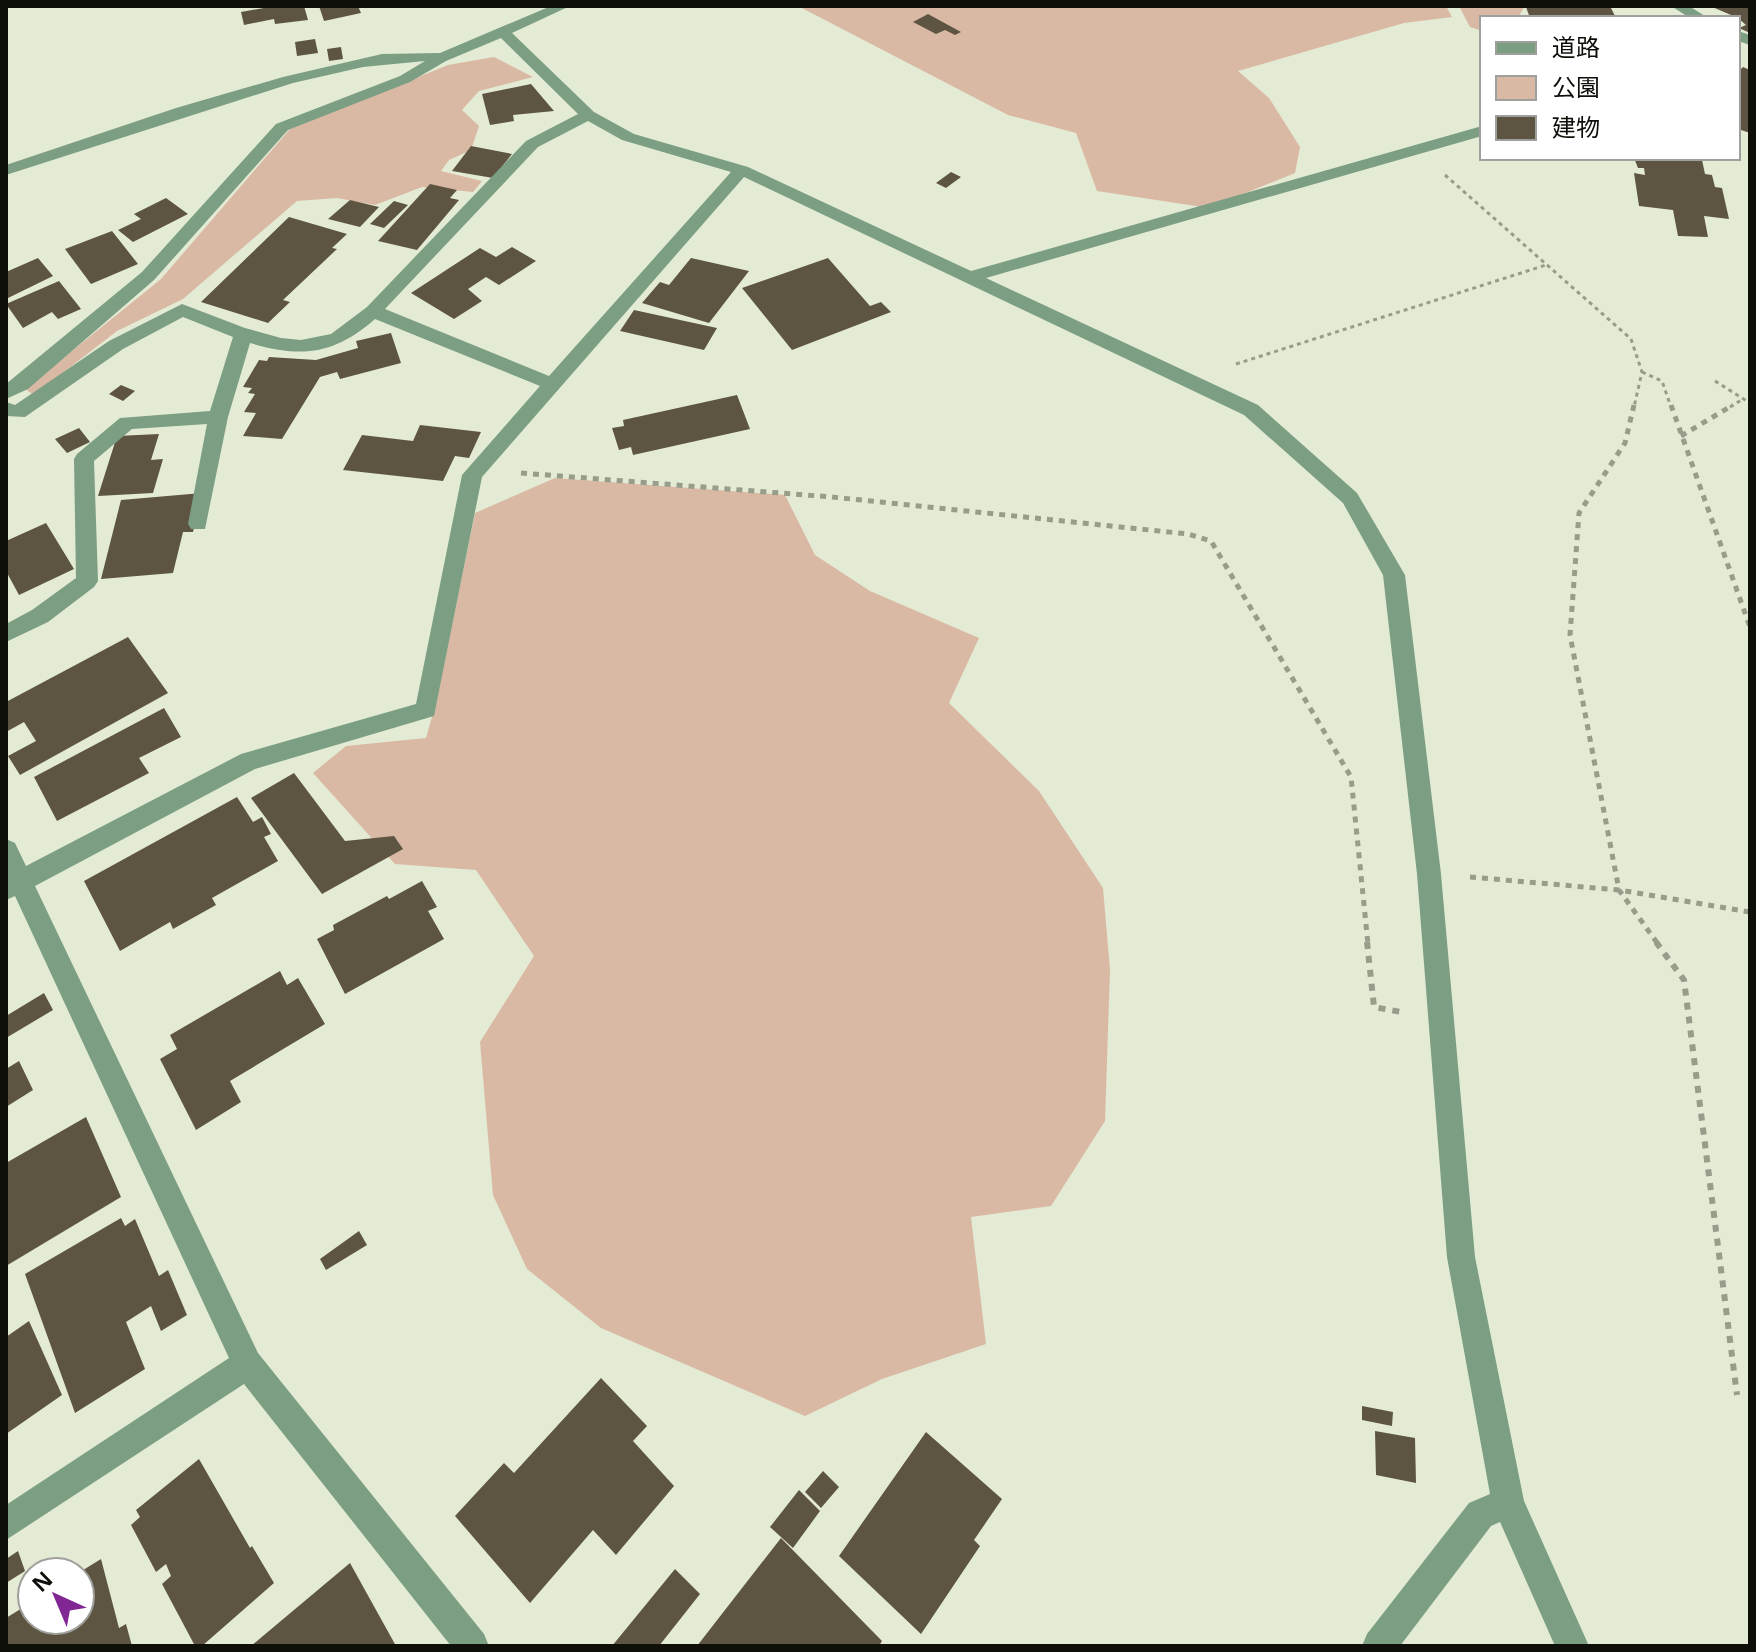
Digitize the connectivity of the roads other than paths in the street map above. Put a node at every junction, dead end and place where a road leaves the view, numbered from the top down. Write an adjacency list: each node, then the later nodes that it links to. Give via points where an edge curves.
1 (563, 6): 4 (street)
2 (1678, 6): 3 (street)
3 (1697, 16)
4 (502, 31): 5 (street); 6 (street)
5 (441, 58): 8 (street, via 419,55 331,69 210,101); 14 (street, via 405,79 282,127 148,276)
6 (588, 115): 9 (street, via 628,137); 11 (street, via 532,144)
7 (1480, 132): 10 (street)
8 (6, 170)
9 (742, 170): 10 (street); 13 (street)
10 (969, 277): 22 (street, via 1251,410 1350,498 1394,575 1429,874 1461,1257)
11 (373, 311): 12 (street, via 337,339 299,347); 13 (street)
12 (243, 335): 15 (street, via 182,310 116,345 18,412); 16 (street)
13 (552, 384): 20 (street, via 472,475 426,710 249,761)
14 (6, 393)
15 (6, 409)
16 (218, 417): 17 (street); 18 (street, via 127,423 84,459 87,581)
17 (198, 524)
18 (6, 634)
19 (6, 850): 20 (street)
20 (14, 885): 21 (street)
21 (247, 1364): 23 (street); 24 (street)
22 (1508, 1503): 25 (street, via 1480,1514); 26 (street)
23 (6, 1524)
24 (472, 1646)
25 (1379, 1646)
26 (1572, 1646)

